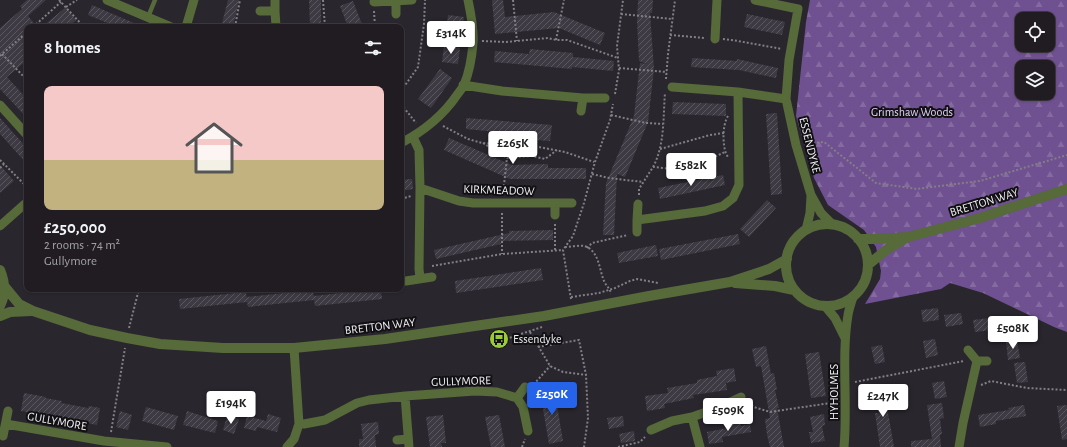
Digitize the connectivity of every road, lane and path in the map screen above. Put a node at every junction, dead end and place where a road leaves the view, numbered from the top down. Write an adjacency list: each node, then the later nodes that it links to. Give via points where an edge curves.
1 (76, 0): 21 (path)
2 (107, 0): 26 (street)
3 (155, 0): 26 (lane)
4 (194, 0): 31 (street)
5 (240, 0): 32 (path)
6 (275, 0): 23 (street)
7 (323, 0): 34 (path)
8 (412, 0): 18 (street)
9 (425, 0): 50 (path, via 418,66)
10 (468, 0): 40 (street)
11 (513, 0): 41 (path)
12 (564, 0): 39 (path)
13 (623, 0): 25 (path)
14 (674, 0): 27 (path)
15 (717, 0): 38 (street)
16 (755, 0): 20 (street, ESSENDYKE)
17 (60, 1): 21 (path); 28 (path)
18 (396, 1): 19 (street); 24 (street)
19 (374, 2): 35 (path)
20 (799, 4): 42 (street, ESSENDYKE)
21 (66, 7): 29 (path)
22 (260, 11): 23 (street)
23 (275, 11): 33 (street)
24 (396, 14)
25 (621, 14): 27 (path); 44 (path, via 616,46)
26 (148, 17): 30 (street)
27 (672, 19): 37 (path)
28 (36, 24)
29 (81, 24)
30 (164, 24)
31 (187, 24)
32 (236, 24)
33 (276, 24)
34 (326, 24)
35 (375, 24)
36 (24, 35): 43 (path)
37 (670, 35): 38 (path); 46 (path)
38 (714, 39): 42 (path)
39 (556, 40): 41 (path, via 548,38); 44 (path, via 567,40)
40 (473, 41): 41 (path); 48 (street, via 472,57)
41 (517, 41)
42 (790, 51): 55 (street, ESSENDYKE)
43 (1, 55): 47 (path)
44 (618, 58): 45 (path)
45 (619, 68): 46 (path); 52 (path)
46 (667, 72): 49 (path)
47 (24, 77)
48 (464, 86): 53 (street); 60 (street)
49 (669, 86): 51 (street); 61 (path, via 665,93)
50 (404, 87)
51 (738, 92): 55 (street); 91 (street, via 739,185 733,198 723,206 705,211)
52 (614, 94)
53 (583, 98): 54 (street); 58 (street)
54 (609, 99): 59 (path)
55 (786, 99): 68 (street, ESSENDYKE)
56 (0, 106): 63 (street)
57 (404, 108): 62 (path)
58 (581, 111)
59 (611, 115): 61 (path); 75 (path)
60 (437, 120): 62 (street); 67 (path, via 441,126)
61 (663, 124): 69 (path)
62 (422, 130): 65 (street)
63 (24, 132)
64 (724, 133): 69 (path)
65 (413, 137): 66 (street); 82 (street, via 419,150)
66 (404, 142)
67 (482, 143): 70 (path); 73 (path)
68 (796, 145): 72 (path, via 824,142 876,183 917,189 980,181); 84 (street, ESSENDYKE)
69 (660, 149): 77 (path)
70 (557, 150): 73 (path, via 546,159 532,156); 75 (path)
71 (725, 152): 77 (path, via 691,165)
72 (1067, 155)
73 (507, 158): 85 (path)
74 (0, 160): 76 (path)
75 (595, 162): 79 (path)
76 (4, 164): 78 (path); 81 (path)
77 (653, 167): 80 (path)
78 (0, 168)
79 (592, 174): 80 (path); 98 (path, via 573,236)
80 (643, 182): 88 (path, via 639,189)
81 (24, 184)
82 (420, 188): 85 (street, KIRKMEADOW, via 459,201); 106 (street)
83 (1067, 189): 96 (street, BRETTON WAY, via 980,218)
84 (811, 196): 92 (street, ESSENDYKE, via 821,213); 94 (street, ESSENDYKE)
85 (502, 203): 86 (street, KIRKMEADOW); 102 (path)
86 (555, 203): 87 (street, KIRKMEADOW); 90 (street)
87 (572, 204)
88 (638, 204): 91 (street)
89 (24, 205): 93 (street)
90 (555, 215): 101 (path)
91 (637, 220): 95 (street)
92 (832, 224): 94 (street); 97 (street, via 842,227)
93 (0, 226)
94 (806, 230): 103 (street, via 790,247)
95 (636, 232): 99 (path, via 592,243)
96 (908, 237): 97 (street, BRETTON WAY); 104 (street, BRETTON WAY)
97 (858, 238): 104 (street, via 864,246)
98 (565, 247): 99 (path); 100 (path)
99 (587, 248): 111 (path, via 597,258 604,281)
100 (563, 250): 101 (path); 111 (path, via 571,298)
101 (555, 251): 102 (path)
102 (502, 254): 106 (path)
103 (787, 259): 109 (street, BRETTON WAY, via 769,269); 112 (street, via 786,270)
104 (868, 265): 115 (street, via 861,288)
105 (0, 270): 110 (street)
106 (419, 274): 107 (street); 108 (street)
107 (432, 277)
108 (406, 281)
109 (730, 282): 112 (street, BRETTON WAY); 114 (street, BRETTON WAY)
110 (5, 288): 116 (street); 118 (street, BRETTON WAY, via 19,304)
111 (610, 289): 114 (path, via 637,279 669,285)
112 (794, 290): 117 (street, via 814,304)
113 (138, 292): 122 (path)
114 (674, 292): 126 (street, BRETTON WAY, via 544,316 385,339)
115 (853, 297): 117 (street, via 835,306); 123 (street, HYHOLMES)
116 (0, 306)
117 (825, 306): 123 (street, HYHOLMES, via 835,318)
118 (33, 312): 119 (street, BRETTON WAY, via 18,311); 122 (street, BRETTON WAY)
119 (0, 316)
120 (544, 327): 121 (path)
121 (530, 332): 124 (path); 125 (path)
122 (126, 338): 126 (street, BRETTON WAY, via 160,344 223,348); 148 (path)
123 (845, 338): 133 (street, HYHOLMES)
124 (506, 340)
125 (538, 347): 130 (path); 131 (path, via 579,340)
126 (294, 348): 143 (street)
127 (968, 350): 128 (street)
128 (976, 360): 129 (street); 132 (street); 133 (path)
129 (987, 361)
130 (550, 366): 131 (path, via 563,372); 134 (path, via 535,383)
131 (586, 375): 152 (path, via 588,418)
132 (973, 381): 135 (path, via 980,385 991,381 1027,388); 156 (street)
133 (846, 383): 139 (street, HYHOLMES)
134 (525, 387): 138 (street)
135 (1067, 390)
136 (405, 396): 138 (street, GULLYMORE, via 497,392); 143 (street, GULLYMORE, via 357,403 325,420); 149 (street)
137 (740, 397): 139 (path, via 754,407 770,412); 141 (street)
138 (517, 398): 145 (street, via 523,407)
139 (846, 400): 155 (street, HYHOLMES)
140 (8, 411): 142 (street)
141 (692, 417): 144 (street, via 672,421); 154 (street)
142 (6, 424): 146 (street); 148 (street, GULLYMORE)
143 (299, 424): 151 (street, via 294,439)
144 (651, 430): 153 (path, via 640,442)
145 (528, 431)
146 (3, 436)
147 (397, 440): 149 (street)
148 (105, 443): 150 (street, GULLYMORE)
149 (409, 443)
150 (167, 447)
151 (287, 447)
152 (584, 447)
153 (618, 447)
154 (700, 447)
155 (844, 447)
156 (959, 447)

